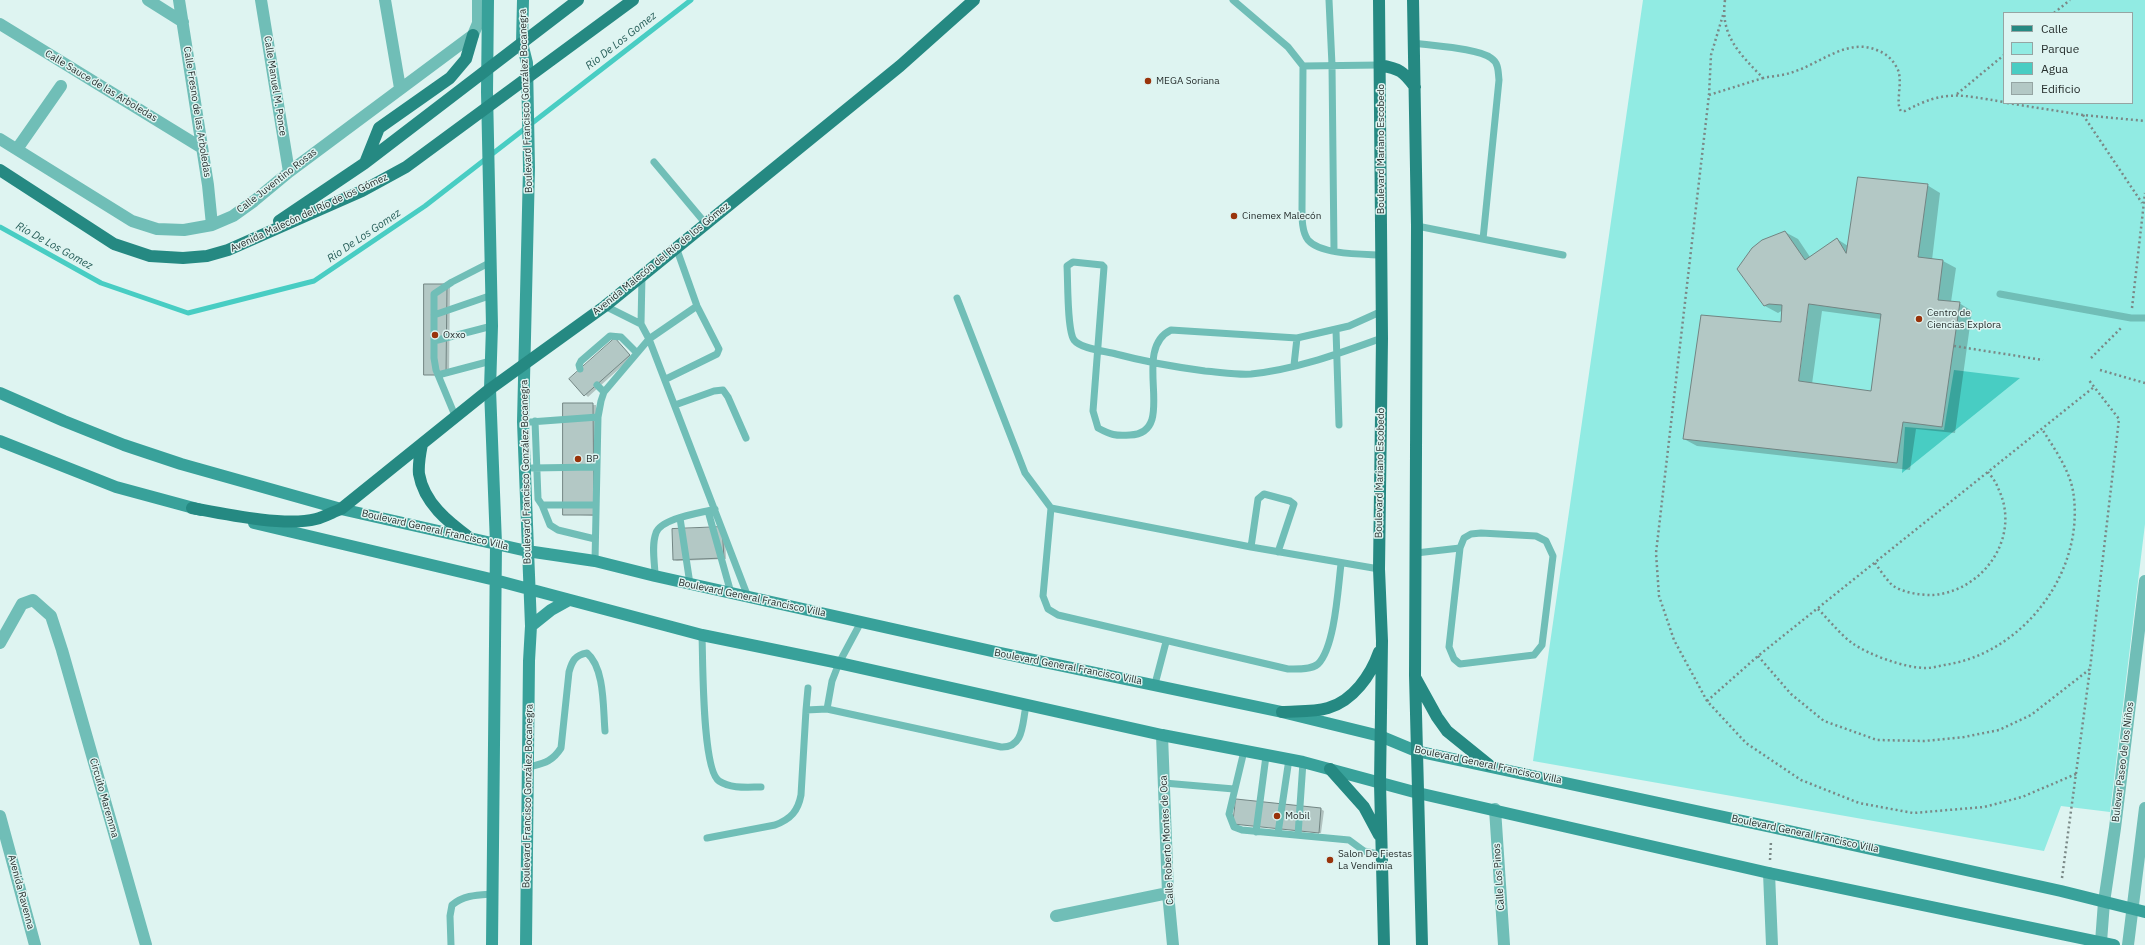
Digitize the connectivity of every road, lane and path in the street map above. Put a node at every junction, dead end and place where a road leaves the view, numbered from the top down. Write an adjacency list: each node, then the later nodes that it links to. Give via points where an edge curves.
1 (148, 0): 19 (street)
2 (179, 0): 19 (street, Calle Fresno de las Arboledas)
3 (261, 0): 45 (street, Calle Manuel M. Ponce)
4 (385, 0): 32 (street)
5 (478, 0): 21 (street, via 478,23)
6 (488, 0): 28 (main road)
7 (523, 0): 22 (main road, Boulevard Francisco González Bocanegra)
8 (578, 0): 22 (main road)
9 (634, 0): 51 (main road, Avenida Malecón del Río de los Gómez, via 406,166 362,191)
10 (974, 0): 48 (main road, Avenida Malecón del Río de los Gómez, via 900,66)
11 (1233, 0): 27 (lane, via 1288,47)
12 (1330, 0): 25 (lane)
13 (1379, 0): 26 (main road, Boulevard Mariano Escobedo)
14 (1413, 0): 23 (main road)
15 (1726, 0): 18 (path)
16 (2070, 0): 17 (path)
17 (2055, 12)
18 (1723, 15): 29 (path, via 1727,32 1737,50); 33 (path, via 1711,55)
19 (183, 22): 40 (street, Calle Fresno de las Arboledas)
20 (0, 24): 40 (street, Calle Sauce de las Arboledas)
21 (473, 36): 32 (street, Calle Juventino Rosas); 43 (main road, via 466,59 450,78 379,128)
22 (522, 43): 28 (main road); 82 (main road, Boulevard Francisco González Bocanegra, via 527,63 529,168)
23 (1414, 43): 31 (main road); 52 (lane, via 1480,52 1492,58 1498,66 1499,80)
24 (2003, 56): 34 (path)
25 (1332, 65): 26 (lane); 27 (lane); 54 (lane)
26 (1380, 65): 31 (main road, via 1404,73); 55 (main road, Boulevard Mariano Escobedo)
27 (1303, 66): 54 (lane, via 1302,226 1308,240 1317,246)
28 (487, 70): 43 (main road); 57 (main road)
29 (1762, 78): 33 (path); 34 (path, via 1790,73 1843,50 1860,46 1888,54 1898,69 1901,86 1898,102 1901,111 1937,97)
30 (61, 86): 41 (street)
31 (1415, 87): 50 (main road)
32 (400, 88): 45 (street, Calle Juventino Rosas)
33 (1709, 95): 151 (path, via 1656,553 1659,596 1674,640)
34 (1957, 95): 35 (path)
35 (2003, 102)
36 (2013, 104): 37 (path)
37 (2083, 115): 38 (path); 47 (path)
38 (2145, 121)
39 (0, 139): 41 (street, Calle Juventino Rosas)
40 (202, 148): 49 (street, Calle Fresno de las Arboledas)
41 (17, 149): 49 (street, Calle Juventino Rosas, via 132,221 157,229 184,230)
42 (654, 162): 48 (lane)
43 (365, 163): 51 (main road)
44 (0, 170): 51 (main road, Avenida Malecón del Río de los Gómez, via 114,244 150,256 207,256)
45 (288, 172): 49 (street, Calle Juventino Rosas, via 233,216)
46 (2145, 193): 47 (path)
47 (2143, 204): 66 (path)
48 (706, 224): 53 (main road, Avenida Malecón del Río de los Gómez)
49 (212, 225)
50 (1417, 226): 52 (lane); 123 (main road)
51 (253, 239)
52 (1484, 239): 56 (lane)
53 (676, 248): 58 (main road, Avenida Malecón del Río de los Gómez); 63 (lane)
54 (1334, 251): 55 (lane)
55 (1381, 255): 64 (main road, Boulevard Mariano Escobedo)
56 (1563, 255)
57 (491, 262): 60 (main road); 65 (lane, via 435,292)
58 (642, 275): 62 (main road, Avenida Malecón del Río de los Gómez); 68 (lane)
59 (2000, 294): 66 (lane)
60 (492, 295): 65 (lane); 69 (main road)
61 (957, 298): 112 (lane, via 1025,473)
62 (605, 306): 68 (lane); 82 (main road, Avenida Malecón del Río de los Gómez)
63 (697, 306): 73 (lane); 88 (lane, via 719,349 717,354)
64 (1380, 312): 70 (lane); 72 (main road, Boulevard Mariano Escobedo)
65 (434, 315): 74 (lane)
66 (2131, 318): 67 (lane); 79 (path)
67 (2145, 318)
68 (641, 324): 73 (lane)
69 (492, 326): 74 (lane); 81 (main road)
70 (1336, 330): 71 (lane); 78 (lane)
71 (1297, 338): 83 (lane, via 1171,330 1158,339); 84 (lane)
72 (1382, 338): 78 (lane); 127 (main road, Boulevard Mariano Escobedo)
73 (649, 339): 77 (lane); 88 (lane)
74 (434, 341): 87 (lane, via 434,358)
75 (1954, 346): 80 (path)
76 (1097, 349): 76 (lane, via 1082,347 1074,340 1070,330 1067,266 1070,263 1104,267); 83 (lane); 83 (lane, via 1093,411 1098,428 1112,436 1140,434 1149,428 1153,419)
77 (637, 353): 85 (lane, via 621,337 610,336 581,361); 94 (lane)
78 (1337, 354): 84 (lane); 100 (lane)
79 (2091, 358)
80 (2043, 360)
81 (491, 361): 87 (lane); 93 (main road)
82 (523, 363): 93 (main road, Avenida Malecón del Río de los Gómez); 99 (main road, Boulevard Francisco González Bocanegra)
83 (1153, 364): 84 (lane, via 1231,374 1250,374)
84 (1294, 366)
85 (580, 369)
86 (2100, 370): 90 (path)
87 (438, 374): 98 (lane)
88 (666, 379): 96 (lane)
89 (2088, 379): 92 (path)
90 (2145, 382)
91 (597, 385): 94 (lane)
92 (2094, 387): 101 (path); 147 (path, via 2119,419)
93 (490, 388): 98 (main road, Avenida Malecón del Río de los Gómez); 118 (main road)
94 (604, 392): 97 (lane)
95 (0, 394): 113 (main road, Boulevard General Francisco Villa, via 124,445 188,466)
96 (676, 405): 102 (lane, via 723,390); 114 (lane)
97 (598, 416): 99 (lane); 107 (lane)
98 (456, 418): 104 (main road, Avenida Malecón del Río de los Gómez)
99 (529, 422): 105 (main road, Boulevard Francisco González Bocanegra); 106 (lane)
100 (1339, 425)
101 (2042, 429): 108 (path); 136 (path, via 2062,463 2073,491 2074,533 2066,565 2055,588 2037,612 2018,630 1996,646 1968,661 1926,668 1892,662 1852,643)
102 (746, 438)
103 (0, 441): 111 (main road, via 116,487)
104 (422, 444): 113 (main road, Avenida Malecón del Río de los Gómez); 116 (main road, via 419,475 429,499 442,516)
105 (524, 468): 106 (lane); 121 (main road, Boulevard Francisco González Bocanegra)
106 (537, 468): 107 (lane); 109 (lane, via 536,494)
107 (596, 468): 110 (lane)
108 (1988, 472): 125 (path); 125 (path, via 1999,488 2005,512 2004,536 1993,561 1981,575 1953,592 1924,595 1892,585)
109 (542, 505): 110 (lane); 117 (lane, via 550,525 558,530)
110 (596, 505): 117 (lane)
111 (192, 508): 113 (main road, Avenida Malecón del Río de los Gómez, via 240,516 304,521); 129 (main road)
112 (1051, 508): 119 (lane); 144 (lane, via 1043,596 1048,609 1071,620)
113 (341, 509): 116 (main road, Boulevard General Francisco Villa)
114 (712, 510): 115 (lane); 133 (lane); 134 (lane)
115 (680, 518): 128 (lane, via 662,524 656,531); 131 (lane)
116 (470, 538): 118 (main road, Boulevard General Francisco Villa)
117 (595, 539): 124 (lane)
118 (496, 544): 121 (main road, Boulevard General Francisco Villa); 129 (main road)
119 (1251, 547): 122 (lane); 122 (lane, via 1258,499 1264,494 1294,504)
120 (1460, 548): 120 (lane, via 1449,631 1449,647 1454,659 1460,664 1534,655 1542,645 1553,556 1546,541 1536,536 1481,533 1470,534 1464,538); 123 (lane)
121 (527, 551): 124 (main road, Boulevard General Francisco Villa); 132 (main road, Boulevard Francisco González Bocanegra)
122 (1278, 552): 126 (lane)
123 (1416, 553): 148 (main road)
124 (595, 561): 128 (main road, Boulevard General Francisco Villa)
125 (1875, 563): 136 (path)
126 (1341, 564): 127 (lane); 144 (lane, via 1331,638 1326,654 1317,665 1304,669 1288,669)
127 (1378, 569): 142 (main road, Boulevard Mariano Escobedo)
128 (655, 576): 131 (main road, Boulevard General Francisco Villa)
129 (495, 580): 132 (main road); 187 (main road)
130 (2145, 581): 137 (street, Bulevar Paseo de los Niños)
131 (690, 584): 133 (main road, Boulevard General Francisco Villa)
132 (529, 589): 135 (main road); 139 (main road, Boulevard Francisco González Bocanegra)
133 (730, 593): 134 (main road, Boulevard General Francisco Villa)
134 (748, 597): 138 (main road, Boulevard General Francisco Villa)
135 (569, 600): 139 (main road); 141 (main road)
136 (1818, 609): 145 (path)
137 (2143, 614): 140 (street, Bulevar Paseo de los Niños)
138 (862, 622): 146 (lane); 149 (main road, Boulevard General Francisco Villa)
139 (531, 626): 165 (main road, Boulevard Francisco González Bocanegra)
140 (2142, 627): 188 (street, Bulevar Paseo de los Niños)
141 (702, 635): 146 (main road); 170 (lane, via 707,741 712,771 719,781 732,786)
142 (1382, 641): 155 (main road, via 1370,672 1348,697 1327,708); 158 (main road, Boulevard Mariano Escobedo)
143 (0, 642): 194 (street, Circuito Maremma, via 22,604 33,600 51,616)
144 (1166, 642): 149 (lane)
145 (1758, 656): 147 (path, via 1791,694 1824,721 1877,740 1924,741 1964,738 1998,730 2031,715); 151 (path)
146 (839, 663): 152 (main road); 153 (lane, via 832,681)
147 (2090, 669): 167 (path)
148 (1415, 675): 160 (main road); 164 (main road, via 1447,731)
149 (1155, 684): 155 (main road, Boulevard General Francisco Villa)
150 (808, 688): 154 (lane)
151 (1707, 701): 167 (path, via 1746,743 1801,780 1859,803 1913,813 1984,807 2022,797)
152 (1026, 706): 153 (lane, via 1017,743 1010,747); 157 (main road)
153 (828, 709): 154 (lane)
154 (806, 710): 180 (lane, via 801,795 794,814 775,825)
155 (1282, 712): 158 (main road, Boulevard General Francisco Villa)
156 (605, 731): 165 (lane, via 597,668 593,658 587,653 579,654 572,661 569,672 561,748 551,760)
157 (1162, 735): 159 (main road); 168 (street, Calle Roberto Montes de Oca)
158 (1380, 736): 160 (main road, Boulevard General Francisco Villa); 169 (main road, Boulevard Mariano Escobedo)
159 (1244, 751): 161 (main road); 171 (lane)
160 (1416, 751): 164 (main road, Boulevard General Francisco Villa); 172 (main road)
161 (1266, 756): 162 (main road); 177 (lane)
162 (1289, 759): 163 (main road); 178 (lane)
163 (1303, 762): 166 (main road); 179 (lane)
164 (1489, 765): 176 (main road, Boulevard General Francisco Villa)
165 (529, 767): 197 (main road, Boulevard Francisco González Bocanegra)
166 (1330, 769): 169 (main road); 181 (main road, via 1364,807)
167 (2076, 774): 185 (path)
168 (1164, 783): 171 (lane); 186 (street, Calle Roberto Montes de Oca)
169 (1380, 783): 172 (main road); 181 (main road, Boulevard Mariano Escobedo)
170 (761, 787)
171 (1234, 788): 177 (lane, via 1230,821 1234,827)
172 (1418, 793): 174 (main road); 200 (main road)
173 (2145, 808): 189 (street)
174 (1495, 809): 184 (main road); 201 (street, Calle Los Pinos)
175 (0, 816): 182 (street, Avenida Ravenna)
176 (1771, 827): 184 (path); 185 (main road, Boulevard General Francisco Villa)
177 (1256, 832): 178 (lane)
178 (1278, 833): 179 (lane)
179 (1298, 835): 183 (lane, via 1349,840 1364,851)
180 (706, 838)
181 (1382, 841): 183 (main road, Boulevard Mariano Escobedo)
182 (5, 851): 193 (street, Avenida Ravenna)
183 (1382, 855): 199 (main road, Boulevard Mariano Escobedo)
184 (1769, 873): 192 (main road); 202 (street)
185 (2061, 891): 188 (main road, Boulevard General Francisco Villa)
186 (1168, 893): 191 (street); 198 (street, Calle Roberto Montes de Oca)
187 (492, 894): 195 (lane, via 459,899 452,905); 196 (main road)
188 (2104, 902): 189 (main road, Boulevard General Francisco Villa); 192 (street, Bulevar Paseo de los Niños)
189 (2133, 910): 190 (main road, Boulevard General Francisco Villa); 204 (street)
190 (2145, 912)
191 (1056, 916)
192 (2101, 942): 203 (main road)
193 (35, 945)
194 (146, 945)
195 (451, 945)
196 (492, 945)
197 (526, 945)
198 (1173, 945)
199 (1384, 945)
200 (1422, 945)
201 (1504, 945)
202 (1772, 945)
203 (2114, 945)
204 (2128, 945)

